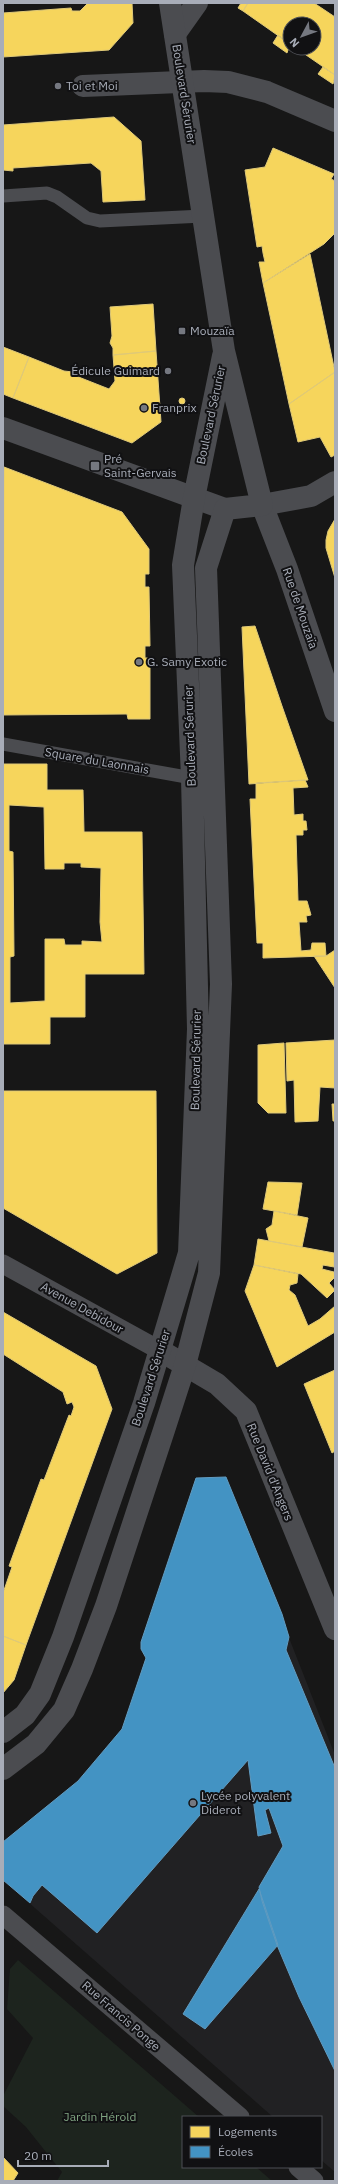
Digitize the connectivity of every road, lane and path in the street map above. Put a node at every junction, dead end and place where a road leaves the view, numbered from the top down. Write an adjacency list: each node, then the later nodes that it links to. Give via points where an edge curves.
1 (170, 3): 3 (street, Boulevard Sérurier)
2 (197, 3): 3 (street)
3 (175, 34): 4 (street, Boulevard Sérurier)
4 (182, 82): 5 (street); 6 (street, via 228,82 267,92); 8 (street, Boulevard Sérurier)
5 (83, 86)
6 (335, 121)
7 (3, 196): 8 (lane, via 47,193 87,218 100,221)
8 (203, 216): 9 (street, Boulevard Sérurier)
9 (224, 351): 12 (street, Boulevard Sérurier); 13 (street, Boulevard Sérurier)
10 (3, 428): 12 (street)
11 (335, 482): 13 (street, via 311,496)
12 (194, 498): 14 (street); 17 (street, Boulevard Sérurier, via 183,565)
13 (262, 505): 14 (street); 15 (street, Rue de Mouzaïa, via 287,569)
14 (225, 508): 20 (street, Boulevard Sérurier, via 206,568 221,984 211,1250 209,1273)
15 (335, 711)
16 (3, 744): 17 (lane, Square du Laonnais)
17 (192, 778): 19 (street, Boulevard Sérurier, via 198,1029 191,1221 186,1266)
18 (3, 1264): 19 (street, Avenue Debidour)
19 (161, 1351): 20 (street, Rue David d'Angers); 22 (street, Boulevard Sérurier, via 63,1637 40,1694 25,1716)
20 (185, 1365): 21 (street, Rue David d'Angers, via 217,1384 246,1412); 23 (street, Boulevard Sérurier, via 106,1606 64,1710 36,1744)
21 (335, 1630)
22 (3, 1732)
23 (3, 1769)
24 (3, 1914): 25 (street, Rue Francis Ponge)
25 (239, 2116)
26 (299, 2168): 27 (street)
27 (314, 2181)

